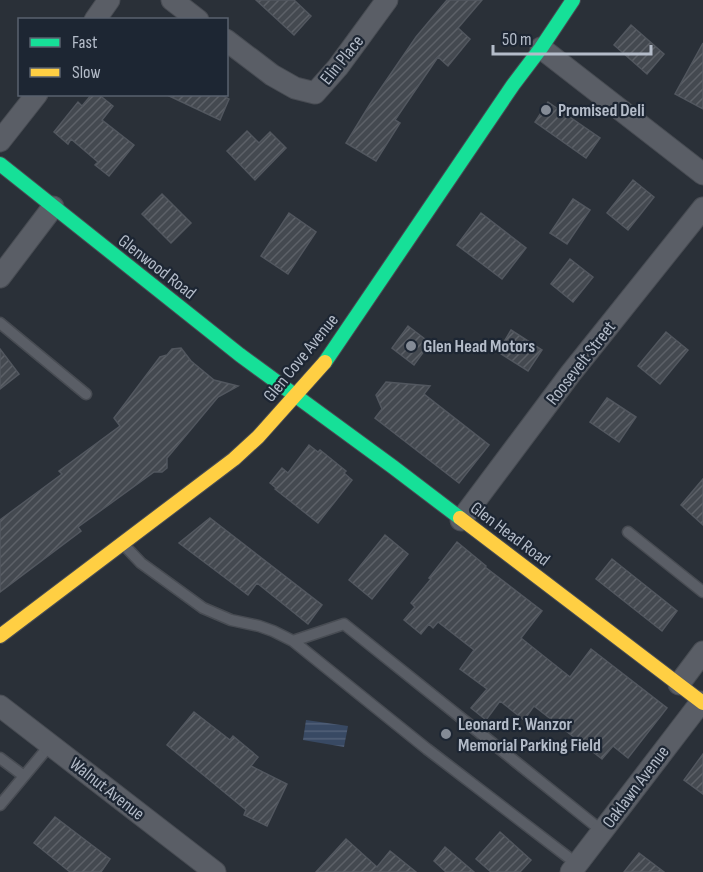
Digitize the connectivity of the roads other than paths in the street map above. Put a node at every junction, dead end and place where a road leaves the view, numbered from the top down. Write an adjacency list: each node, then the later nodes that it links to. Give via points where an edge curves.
1 (109, 0): 5 (street)
2 (172, 0): 6 (street)
3 (387, 0): 7 (street, Elin Place, via 315,93 295,88 272,75)
4 (573, 0): 8 (main road, Glen Cove Avenue)
5 (96, 18)
6 (195, 18)
7 (228, 42)
8 (541, 48): 12 (street); 18 (main road, Glen Cove Avenue, via 329,357)
9 (35, 96): 10 (street)
10 (0, 141)
11 (0, 164): 13 (main road, Glenwood Road)
12 (703, 174)
13 (53, 207): 15 (street); 18 (main road, Glenwood Road)
14 (703, 208): 19 (street, Roosevelt Street)
15 (0, 277)
16 (0, 323): 17 (lane)
17 (86, 393)
18 (295, 395): 19 (main road, Glen Head Road); 21 (main road, Glen Cove Avenue, via 234,459)
19 (462, 520): 26 (main road, Glen Head Road)
20 (628, 532): 22 (lane)
21 (122, 544): 23 (main road, Glen Cove Avenue); 24 (lane, via 141,563 203,608)
22 (703, 592)
23 (0, 636)
24 (293, 641): 33 (lane, via 344,624); 34 (lane)
25 (703, 652): 26 (street)
26 (679, 684): 27 (main road, Glen Head Road)
27 (702, 702): 33 (street, Oaklawn Avenue)
28 (0, 706): 29 (street, Walnut Avenue)
29 (50, 745): 31 (lane); 35 (street, Walnut Avenue)
30 (0, 758): 31 (lane)
31 (24, 776): 32 (lane)
32 (0, 806)
33 (602, 831): 34 (street, Oaklawn Avenue)
34 (574, 868)
35 (215, 872)

